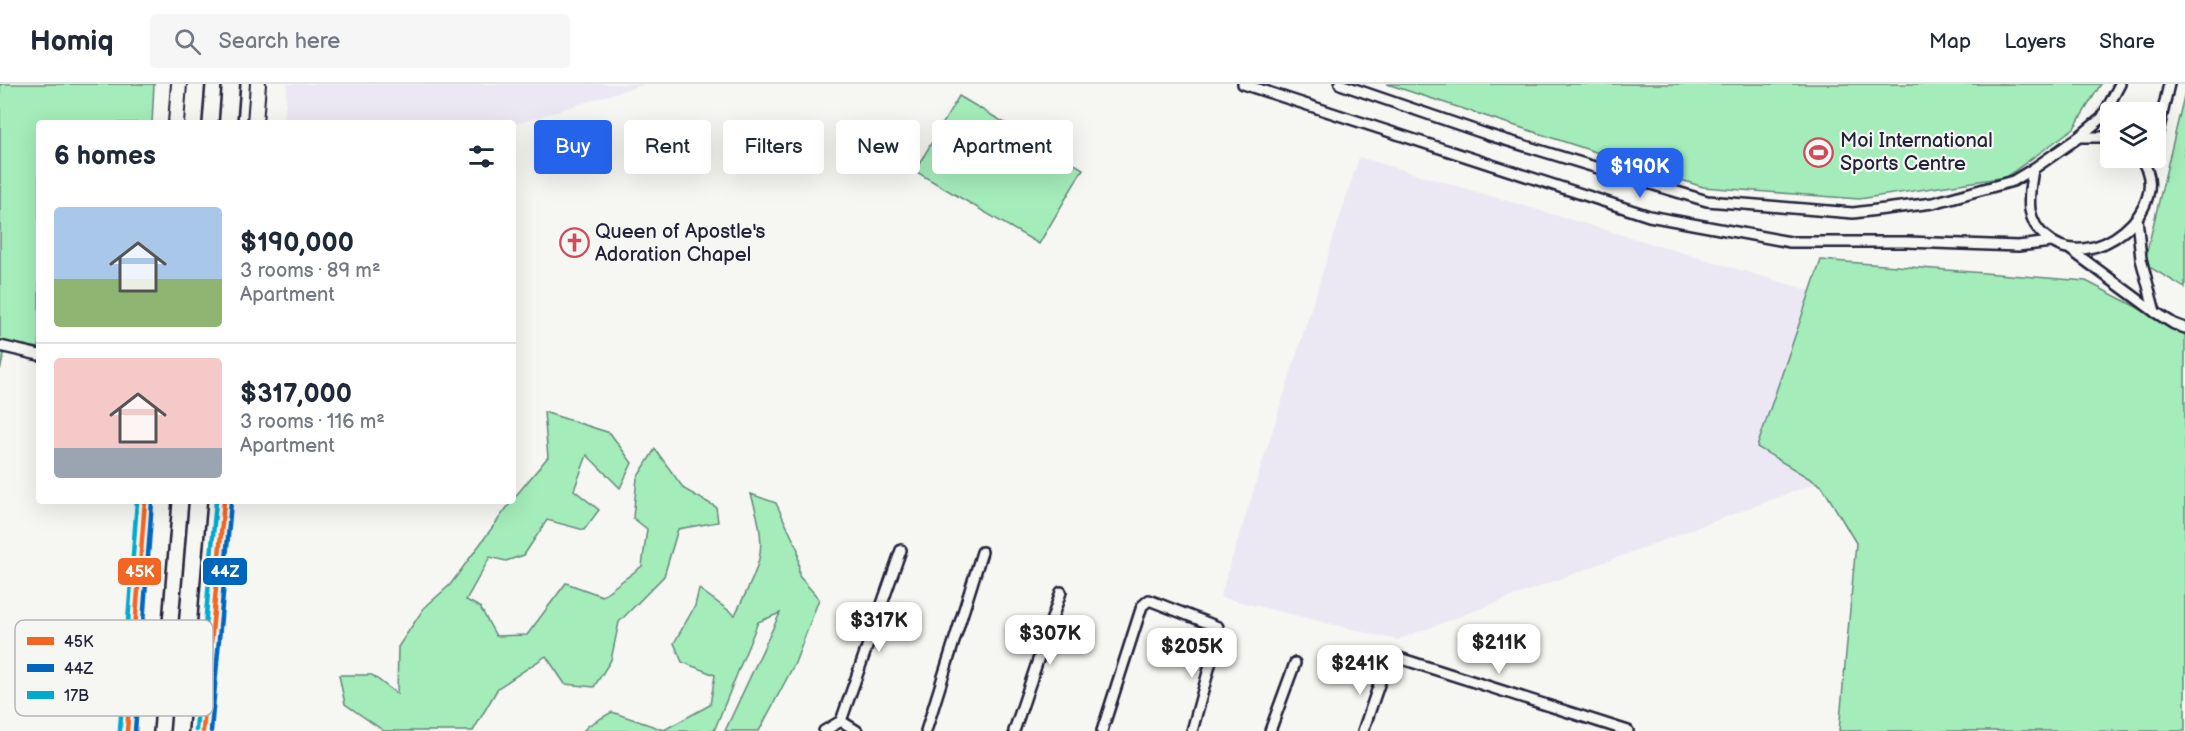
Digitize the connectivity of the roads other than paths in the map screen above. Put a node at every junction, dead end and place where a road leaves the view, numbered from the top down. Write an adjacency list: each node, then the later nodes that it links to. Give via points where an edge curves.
1 (179, 84): 10 (main road)
2 (196, 84): 11 (highway)
3 (231, 84): 12 (highway)
4 (1243, 84): 19 (street, via 1649,216 1790,242 2018,246)
5 (1340, 84): 17 (street, via 1489,135 1707,201 1853,213 1933,203 2013,182)
6 (2120, 84): 14 (street, via 2102,118)
7 (2169, 84): 9 (street)
8 (256, 88): 13 (main road)
9 (2165, 102)
10 (176, 120)
11 (193, 120)
12 (228, 120)
13 (255, 120)
14 (2079, 137): 15 (street); 17 (street)
15 (2100, 137)
16 (2146, 168): 18 (street, via 2148,193)
17 (2033, 169): 19 (street, via 2029,193 2032,221)
18 (2137, 218): 20 (street, via 2107,243 2086,250); 21 (street, via 2141,259)
19 (2051, 242): 20 (street)
20 (2070, 249): 21 (street)
21 (2155, 312): 22 (street)
22 (2185, 328)
23 (0, 346): 24 (street)
24 (36, 353)
25 (146, 504): 32 (main road)
26 (163, 504): 33 (highway)
27 (198, 504): 34 (highway)
28 (224, 504): 35 (main road)
29 (901, 550): 41 (street)
30 (982, 552): 48 (street)
31 (1061, 592): 49 (street)
32 (136, 620)
33 (153, 620)
34 (188, 620)
35 (213, 621)
36 (1295, 663): 52 (street)
37 (128, 716): 42 (main road)
38 (145, 716): 43 (highway)
39 (180, 716): 44 (highway)
40 (204, 716): 45 (main road)
41 (841, 721): 46 (street); 47 (street)
42 (127, 731)
43 (144, 731)
44 (179, 731)
45 (203, 731)
46 (824, 731)
47 (857, 731)
48 (926, 731)
49 (1014, 731)
50 (1101, 731): 51 (street, via 1142,606 1149,600 1218,627 1220,632)
51 (1192, 731)
52 (1270, 731)
53 (1363, 731): 54 (street, via 1384,670 1395,657)
54 (1629, 731)

